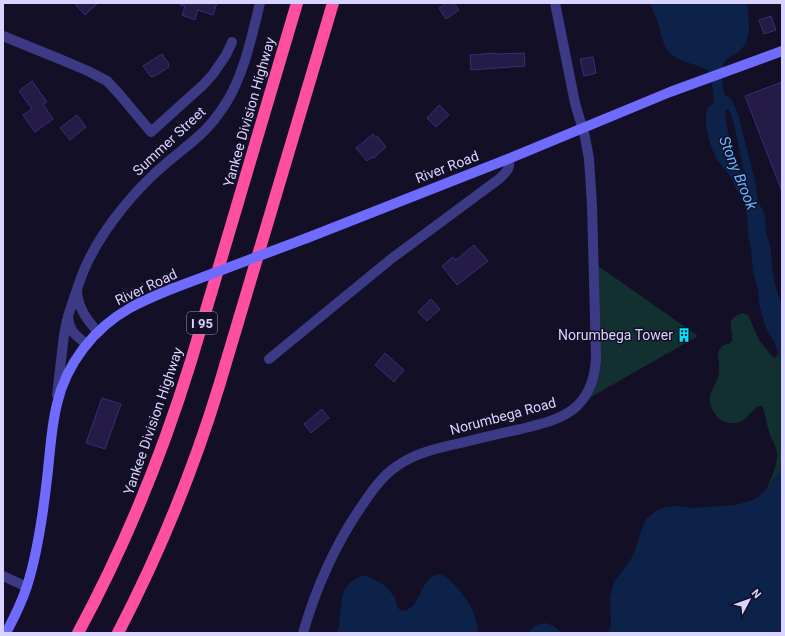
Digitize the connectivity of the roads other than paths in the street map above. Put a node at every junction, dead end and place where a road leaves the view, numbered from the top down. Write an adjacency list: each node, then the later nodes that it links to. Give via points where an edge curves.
1 (260, 3): 10 (street, Summer Street, via 242,69 227,101 202,133 152,175 126,203 97,246)
2 (296, 3): 19 (highway, Yankee Division Highway / I 95, via 175,411 131,525)
3 (333, 3): 20 (highway, I 95, via 207,425 182,494)
4 (555, 3): 8 (street, Norumbega Road)
5 (3, 36): 6 (street, via 107,81 151,132 213,74)
6 (232, 42)
7 (782, 51): 8 (main road, River Road)
8 (582, 128): 9 (main road, River Road); 21 (street, Norumbega Road, via 587,147 591,190 596,357 592,383 586,395 568,413 555,419 428,451 396,466 375,487 345,532 322,579)
9 (508, 159): 12 (main road, River Road, bridge, via 152,297 130,308); 14 (street, via 509,166 499,179 391,259)
10 (77, 289): 11 (street, Summer Street); 12 (street, via 82,311)
11 (68, 316): 13 (street, via 72,331); 15 (street, Summer Street)
12 (98, 332): 13 (main road, River Road)
13 (87, 344): 15 (main road, River Road, via 66,377)
14 (269, 359)
15 (56, 405): 17 (main road, River Road, via 45,499)
16 (3, 576): 17 (street)
17 (27, 587): 18 (main road, River Road)
18 (6, 633)
19 (78, 633)
20 (118, 633)
21 (303, 633)

